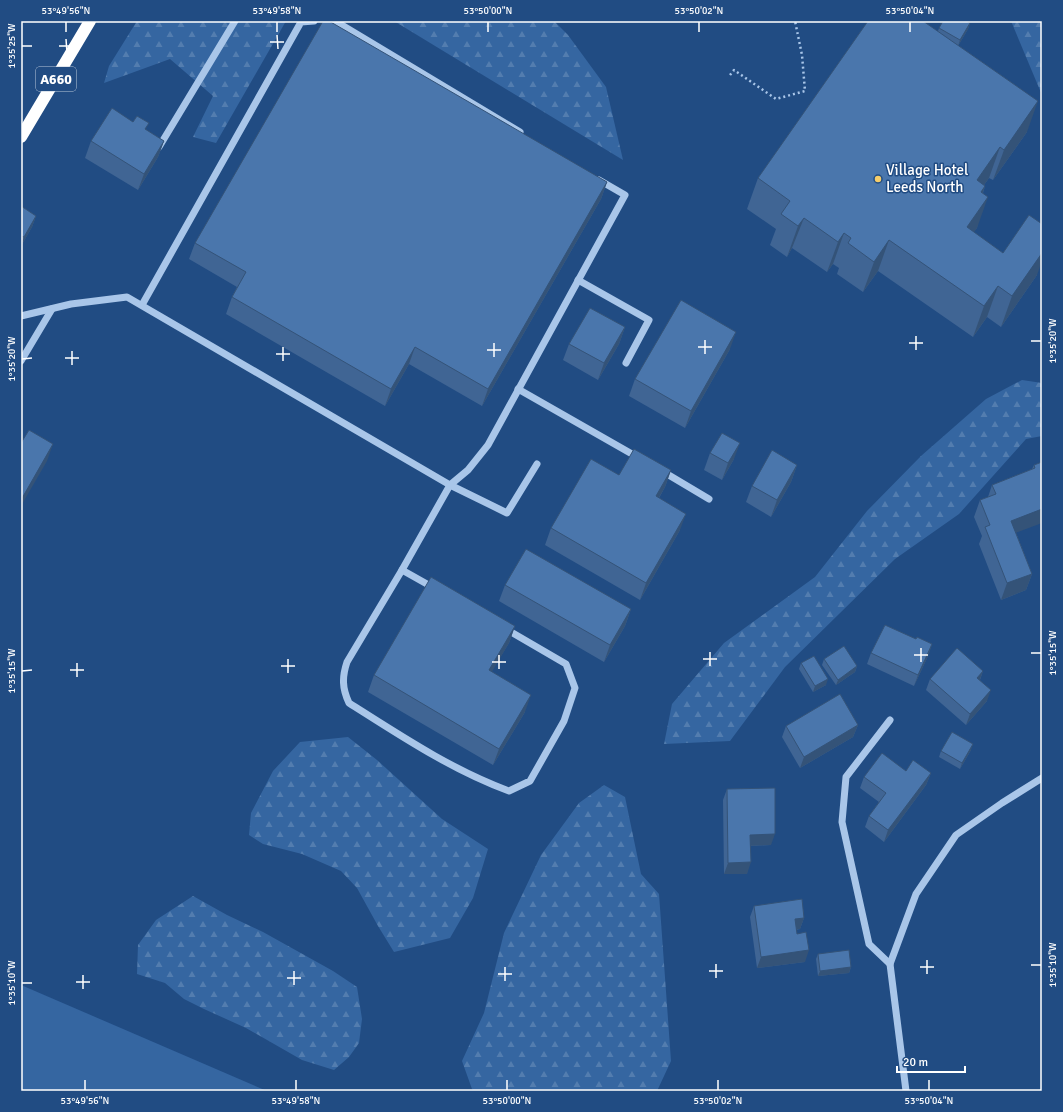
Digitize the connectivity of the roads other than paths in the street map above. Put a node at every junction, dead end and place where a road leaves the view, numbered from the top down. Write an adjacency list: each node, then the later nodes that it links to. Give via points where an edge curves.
1 (90, 21): 6 (highway, A660)
2 (236, 21): 7 (street)
3 (314, 21): 10 (street, via 301,22)
4 (335, 21): 5 (street)
5 (524, 134)
6 (21, 137)
7 (156, 151)
8 (591, 175): 9 (street, via 625,195)
9 (578, 280): 14 (street, via 649,320); 15 (street)
10 (142, 306): 11 (street, via 127,297); 19 (street)
11 (52, 309): 12 (street); 13 (street)
12 (21, 316)
13 (21, 361)
14 (626, 363)
15 (518, 389): 16 (street); 19 (street, via 488,445 468,470)
16 (648, 463)
17 (537, 464): 19 (street, via 507,513)
18 (655, 467): 20 (street)
19 (450, 485): 21 (street)
20 (709, 499)
21 (402, 570): 22 (street); 23 (street, via 347,662 343,673 344,693 350,703 410,742 481,780 509,791 530,781 564,721 575,688 566,664)
22 (443, 594)
23 (498, 625)
24 (890, 720): 26 (street, via 846,777 842,822 869,944)
25 (1042, 778): 26 (street, via 956,835 916,894)
26 (890, 964): 27 (street)
27 (906, 1091)

